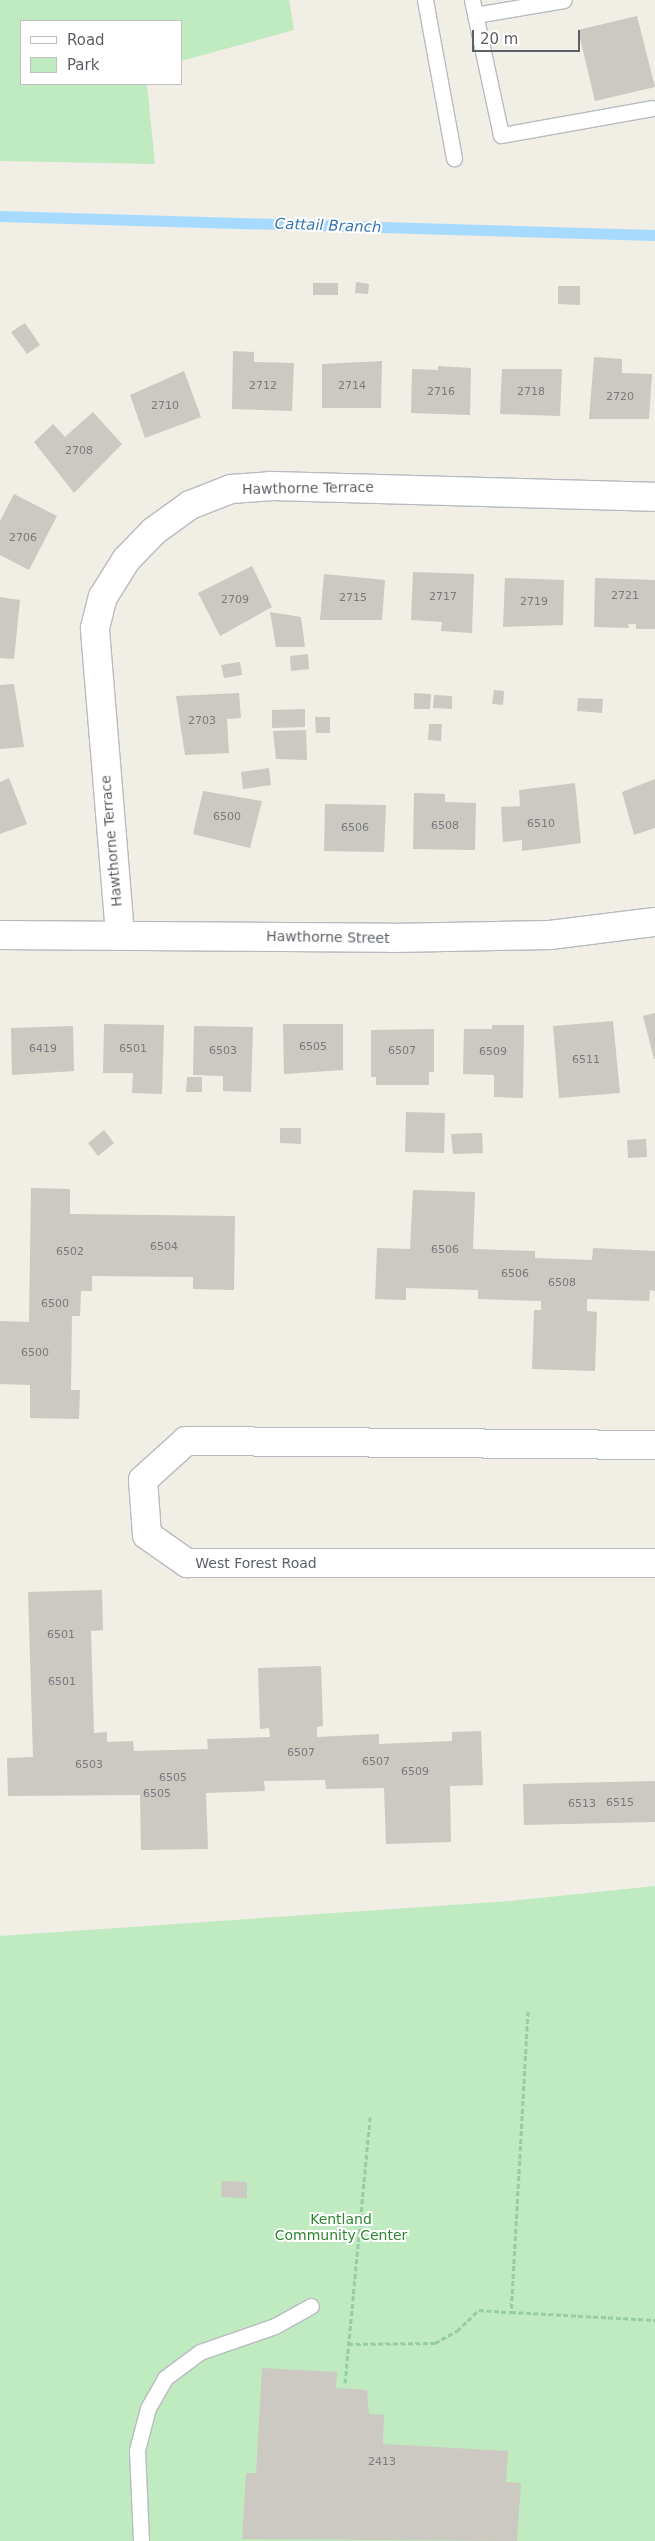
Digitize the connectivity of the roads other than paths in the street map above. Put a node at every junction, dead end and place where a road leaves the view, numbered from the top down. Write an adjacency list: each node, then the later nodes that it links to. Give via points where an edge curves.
1 (425, 0): 5 (lane)
2 (564, 0): 3 (lane)
3 (473, 8): 4 (lane, via 501,135)
4 (652, 108)
5 (454, 158)
6 (655, 497): 8 (street, Hawthorne Terrace, via 270,486 231,489 190,505 154,531 126,560 104,597 95,628)
7 (655, 922): 8 (street, Hawthorne Street, via 550,935 392,938)
8 (120, 934): 9 (street, Hawthorne Street)
9 (0, 935)
10 (655, 1445): 11 (street, West Forest Road, via 186,1441 143,1480 147,1535 187,1563)
11 (655, 1564)
12 (311, 2306): 13 (lane, via 275,2326 200,2352 166,2378 148,2408 138,2450)
13 (140, 2541)

